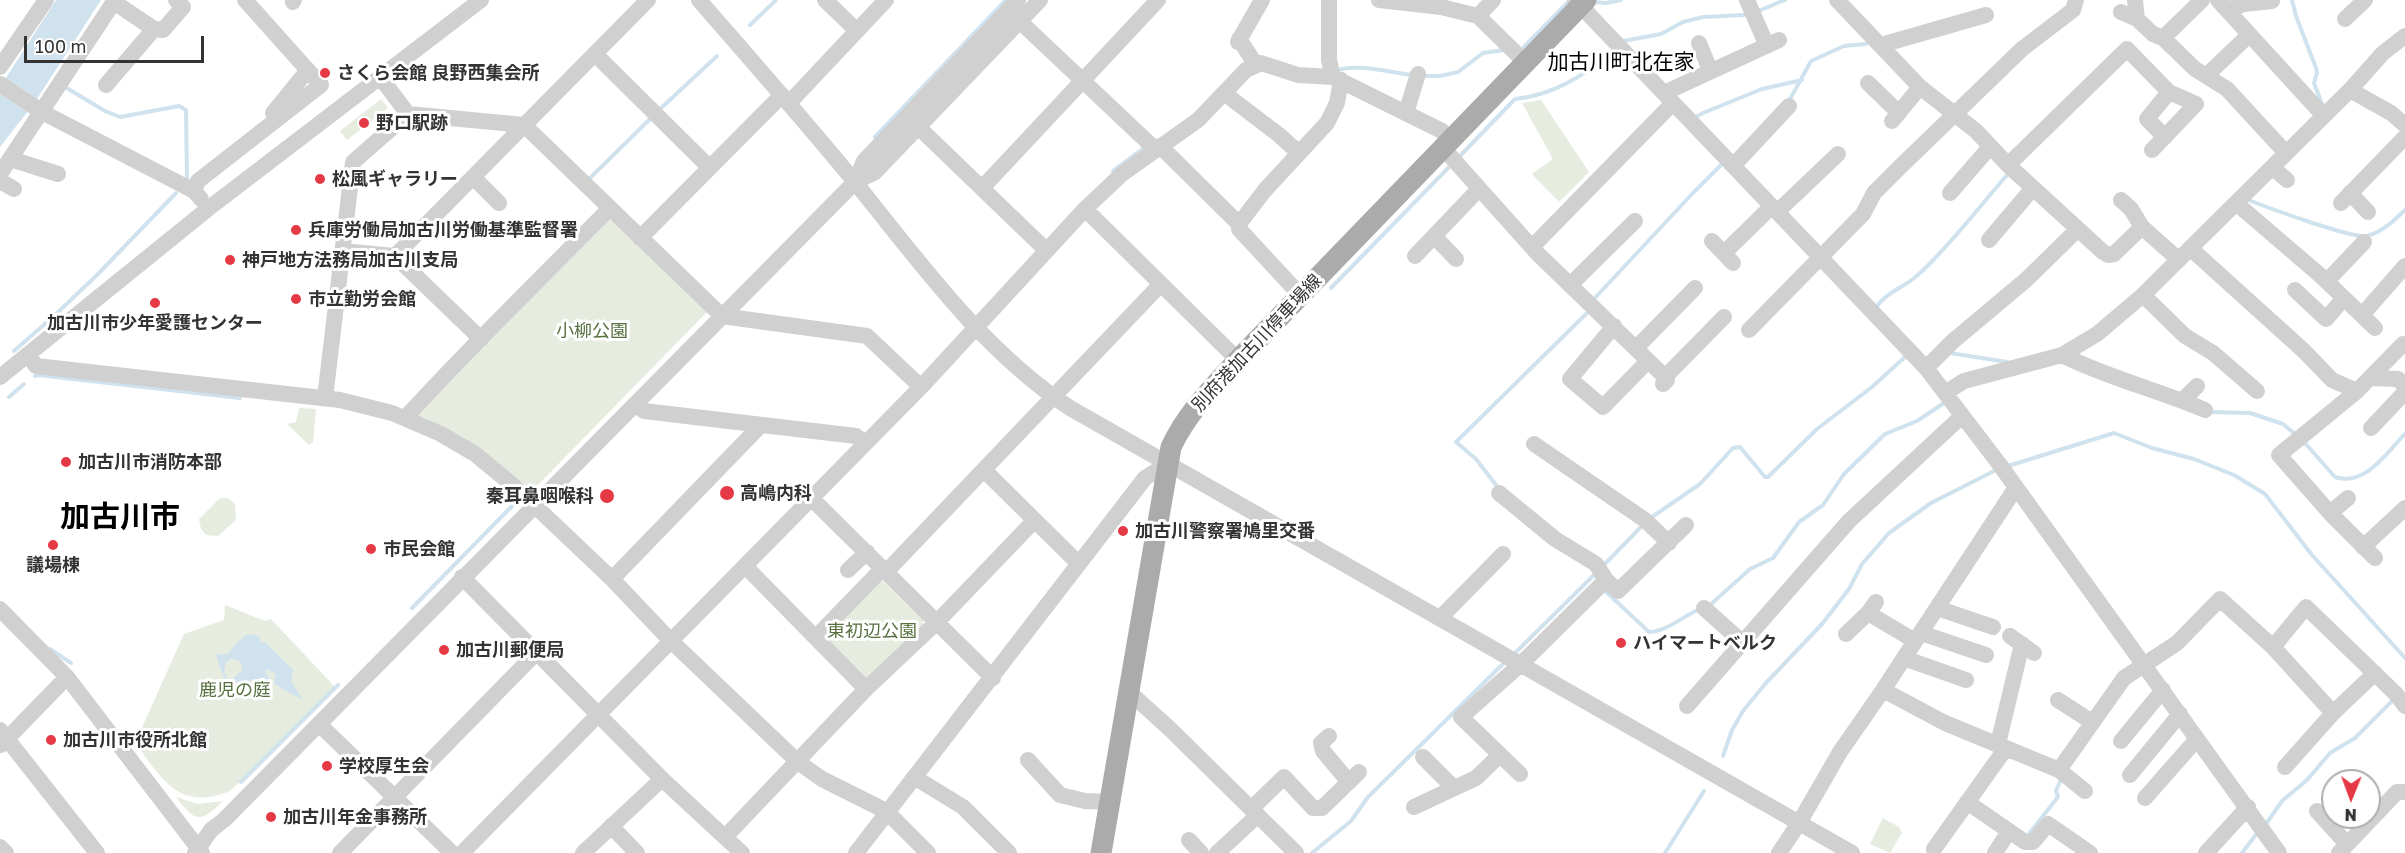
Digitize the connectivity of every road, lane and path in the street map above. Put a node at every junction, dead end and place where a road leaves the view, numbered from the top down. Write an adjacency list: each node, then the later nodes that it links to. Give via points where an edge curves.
1 (46, 0): 42 (street)
2 (245, 0): 90 (street, via 321,85 198,182)
3 (648, 0): 39 (street)
4 (699, 0): 57 (street)
5 (825, 0): 33 (street)
6 (886, 0): 33 (street)
7 (1040, 0): 25 (street)
8 (1158, 0): 49 (street)
9 (1262, 0): 41 (street, via 1239,40)
10 (1329, 0): 47 (street, via 1329,60)
11 (1379, 0): 23 (street)
12 (1493, 0): 29 (street)
13 (1747, 0): 43 (street, via 1773,43)
14 (2076, 0): 62 (street, via 2073,10 2022,49)
15 (2135, 0): 30 (street)
16 (2202, 0): 36 (street)
17 (2365, 0): 31 (street)
18 (115, 1): 32 (street); 59 (street)
19 (1845, 1): 38 (street)
20 (2272, 1): 24 (street)
21 (473, 2): 46 (street)
22 (1581, 2): 40 (main road, 別府港加古川停車場線); 56 (street)
23 (1441, 3): 29 (street)
24 (2223, 5): 34 (street)
25 (1015, 10): 49 (street); 64 (street)
26 (180, 11): 32 (street, via 163,30)
27 (2121, 12): 30 (street)
28 (1986, 15): 38 (street, via 1963,27)
29 (1478, 16): 40 (street)
30 (2137, 19): 36 (street)
31 (2344, 19)
32 (154, 29): 48 (street)
33 (856, 30): 57 (street)
34 (2249, 35): 45 (street); 63 (street)
35 (2405, 36): 53 (street, via 2383,53)
36 (2163, 38): 45 (street)
37 (1699, 43): 43 (street)
38 (1881, 45): 52 (street)
39 (595, 54): 65 (street); 79 (street)
40 (1527, 63): 69 (main road, 別府港加古川停車場線)
41 (1256, 65): 47 (street); 55 (street)
42 (0, 67)
43 (1710, 70): 56 (street)
44 (1418, 74): 60 (street)
45 (2206, 76): 74 (street, via 2227,89)
46 (380, 77): 61 (street); 94 (street)
47 (1337, 79): 60 (street); 73 (street, via 1337,104 1327,123)
48 (114, 81)
49 (1083, 82): 70 (street); 87 (street)
50 (1868, 83): 52 (street, via 1895,117)
51 (0, 84): 59 (street)
52 (1920, 87): 62 (street)
53 (2350, 90): 63 (street); 66 (street)
54 (2169, 92): 67 (street, via 2147,119); 67 (street, via 2196,104); 77 (street, via 2127,49)
55 (1224, 93): 70 (street, via 1198,120); 73 (street)
56 (1669, 98): 78 (street); 107 (street)
57 (785, 99): 79 (street); 85 (street)
58 (1789, 106): 78 (street)
59 (42, 112): 76 (street); 90 (street)
60 (1406, 113): 69 (street, via 1442,131)
61 (408, 114): 65 (street); 109 (street, via 353,162)
62 (1954, 114): 71 (street); 114 (street, via 1874,193 1863,214)
63 (2324, 116): 74 (street)
64 (912, 122): 85 (street, via 864,162); 87 (street)
65 (524, 125): 83 (street); 95 (street)
66 (2405, 125)
67 (2165, 137): 72 (street)
68 (2405, 137): 98 (street, via 2346,198)
69 (1447, 145): 89 (street); 123 (main road, 別府港加古川停車場線)
70 (1158, 147): 96 (street); 100 (street)
71 (1990, 147): 77 (street); 86 (street)
72 (2152, 150)
73 (1299, 153): 100 (street)
74 (2286, 153): 80 (street)
75 (1838, 154): 97 (street)
76 (12, 156): 81 (street); 82 (street)
77 (2008, 165): 88 (street)
78 (1733, 166): 97 (street)
79 (709, 167): 105 (street)
80 (2272, 168): 84 (street); 92 (street)
81 (0, 174)
82 (58, 174)
83 (473, 177): 91 (street); 112 (street)
84 (2287, 180)
85 (855, 182): 126 (street); 129 (street)
86 (1952, 183)
87 (983, 187): 108 (street)
88 (2033, 188): 102 (street); 103 (street)
89 (1479, 189): 104 (street); 107 (street)
90 (194, 191): 94 (street)
91 (500, 203)
92 (2237, 204): 111 (street); 117 (street)
93 (2131, 206): 101 (street)
94 (209, 208): 135 (street)
95 (609, 209): 105 (street); 132 (street)
96 (1085, 209): 108 (street); 118 (street)
97 (1774, 210): 110 (street); 114 (street)
98 (2368, 212)
99 (1635, 221): 119 (street)
100 (1239, 224): 123 (street, via 1239,230)
101 (2142, 227): 103 (street, via 2114,254 2108,255); 111 (street)
102 (1993, 229)
103 (2077, 230): 139 (street)
104 (1434, 236): 113 (street); 115 (street)
105 (640, 238): 126 (street)
106 (2364, 242): 117 (street)
107 (1532, 247): 119 (street)
108 (1046, 250): 129 (street)
109 (342, 251): 112 (street); 149 (street)
110 (1723, 252)
111 (2185, 254): 122 (street); 146 (street, via 2304,351 2332,380)
112 (395, 256): 132 (street)
113 (1415, 256)
114 (1819, 257): 131 (street); 139 (street)
115 (1456, 259)
116 (2403, 273): 125 (street)
117 (2327, 281): 124 (street)
118 (1161, 284): 137 (street); 150 (street)
119 (1571, 284): 128 (street)
120 (1695, 288): 134 (street)
121 (2295, 290): 124 (street, via 2326,319)
122 (2143, 295): 136 (street, via 2097,334); 145 (street, via 2185,336 2213,353)
123 (1301, 296): 137 (main road, 別府港加古川停車場線)
124 (2344, 298): 125 (street)
125 (2362, 315): 130 (street)
126 (722, 316): 144 (street, via 867,336); 152 (street)
127 (1724, 317): 138 (street, via 1705,328 1663,382)
128 (1614, 326): 134 (street); 138 (street, via 1570,379 1603,407)
129 (976, 328): 144 (street); 150 (street)
130 (2375, 328)
131 (1749, 330)
132 (481, 339): 155 (street)
133 (2403, 344): 141 (street)
134 (1636, 348): 138 (street)
135 (28, 355): 140 (street); 149 (street, via 36,366)
136 (2062, 355): 148 (street, via 1964,381); 151 (street, via 2089,369)
137 (1238, 360): 160 (main road, 別府港加古川停車場線, via 1195,405 1175,439)
138 (1648, 361)
139 (1926, 368): 148 (street)
140 (0, 376)
141 (2370, 378): 143 (street, via 2398,379); 146 (street)
142 (2197, 386): 151 (street)
143 (2405, 386)
144 (921, 387): 158 (street)
145 (2257, 391)
146 (2356, 391): 168 (street, via 2279,455)
147 (2405, 392): 157 (street)
148 (1945, 393): 154 (street)
149 (325, 398): 155 (street)
150 (1054, 398): 160 (street); 161 (street)
151 (2182, 400): 153 (street)
152 (636, 404): 156 (street, via 644,411); 166 (street)
153 (2205, 410)
154 (1962, 416): 162 (street); 191 (street, via 1849,521)
155 (405, 418): 166 (street, via 475,454)
156 (761, 425): 158 (street, via 856,436); 179 (street)
157 (2371, 428)
158 (865, 442): 164 (street)
159 (1534, 444): 171 (street, via 1645,520)
160 (1168, 463): 174 (street, via 1145,478); 184 (street); 206 (main road, 別府港加古川停車場線)
161 (984, 470): 169 (street); 176 (street)
162 (2015, 489): 182 (street); 198 (street)
163 (1499, 493): 180 (street, via 1555,539 1596,564)
164 (811, 498): 172 (street); 175 (street)
165 (2348, 498): 168 (street)
166 (535, 505): 178 (street); 179 (street)
167 (2405, 508): 168 (street, via 2369,553)
168 (2330, 513)
169 (1034, 521): 174 (street); 185 (street)
170 (1686, 525): 171 (street)
171 (1669, 543): 180 (street, via 1618,591)
172 (867, 552): 176 (street); 177 (street)
173 (1493, 558): 184 (street)
174 (1078, 563): 201 (street)
175 (745, 566): 189 (street); 190 (street)
176 (885, 569): 185 (street); 189 (street)
177 (848, 570)
178 (462, 577): 194 (street); 214 (street)
179 (612, 579): 190 (street)
180 (1605, 580): 197 (street)
181 (1704, 608): 191 (street)
182 (1937, 608): 186 (street); 188 (street)
183 (0, 609): 200 (street)
184 (1440, 618): 197 (street)
185 (937, 622): 201 (street); 203 (street)
186 (1993, 627)
187 (1846, 634): 188 (street, via 1872,608)
188 (1918, 637): 195 (street); 196 (street)
189 (816, 638): 203 (street)
190 (670, 640): 211 (street); 222 (street)
191 (1742, 642): 208 (street)
192 (2022, 644): 219 (street)
193 (2273, 647): 198 (street, via 2220,599 2177,643); 199 (street, via 2306,607); 210 (street)
194 (536, 653): 211 (street); 232 (street)
195 (1986, 655)
196 (1905, 657): 202 (street); 204 (street)
197 (1521, 664): 220 (street, via 1461,717); 241 (street)
198 (2145, 666): 205 (street); 213 (street, via 2124,678)
199 (2374, 673): 209 (street); 210 (street)
200 (67, 677): 216 (street); 248 (street, via 184,831)
201 (993, 678): 227 (street)
202 (1958, 681)
203 (866, 689): 222 (street)
204 (1883, 690): 219 (street, via 1945,723); 241 (street, via 1840,752)
205 (2163, 690): 212 (street); 218 (street)
206 (1128, 691): 233 (main road, 別府港加古川停車場線); 240 (street)
207 (2058, 699): 213 (street)
208 (1687, 706)
209 (2405, 706)
210 (2333, 712): 224 (street)
211 (597, 714): 228 (street); 255 (street)
212 (2180, 714): 217 (street); 217 (street, via 2144,785)
213 (2092, 722): 225 (street)
214 (320, 724): 232 (street); 248 (street, via 224,820)
215 (1329, 736): 240 (street, via 1321,743 1323,752 1354,777 1322,808 1313,808 1284,777)
216 (2, 738): 252 (street)
217 (2197, 738): 237 (street)
218 (2121, 741)
219 (2002, 746): 225 (street); 234 (street)
220 (1500, 755): 226 (street); 229 (street, via 1476,778)
221 (1423, 757): 229 (street)
222 (798, 762): 238 (street, via 822,779); 245 (street)
223 (1034, 763): 233 (street, via 1060,795)
224 (2285, 767)
225 (2059, 770): 230 (street)
226 (1520, 774)
227 (914, 777): 238 (street); 261 (street, via 963,807)
228 (662, 779): 242 (street); 245 (street)
229 (1454, 788): 236 (street)
230 (2085, 791)
231 (2405, 792): 235 (street, via 2397,792)
232 (395, 796): 253 (street); 254 (street)
233 (1109, 802): 262 (main road, 別府港加古川停車場線)
234 (1967, 802): 244 (street); 249 (street)
235 (2381, 802)
236 (1414, 807)
237 (2248, 807): 270 (street); 271 (street)
238 (886, 811): 259 (street); 260 (street)
239 (2317, 811): 250 (street)
240 (1254, 812): 264 (street); 265 (street)
241 (1800, 823): 266 (street); 267 (street)
242 (611, 826): 256 (street); 257 (street)
243 (2357, 829): 250 (street)
244 (2009, 831): 268 (street); 269 (street, via 2033,842 2048,824)
245 (725, 837): 258 (street)
246 (1189, 840): 263 (street)
247 (0, 847): 251 (street)
248 (203, 848)
249 (1934, 849)
250 (2343, 849)
251 (6, 853)
252 (97, 853)
253 (340, 853)
254 (452, 853)
255 (462, 853)
256 (583, 853)
257 (637, 853)
258 (742, 853)
259 (856, 853)
260 (928, 853)
261 (1010, 853)
262 (1101, 853)
263 (1201, 853)
264 (1217, 853)
265 (1296, 853)
266 (1779, 853)
267 (1852, 853)
268 (1995, 853)
269 (2090, 853)
270 (2206, 853)
271 (2279, 853)

